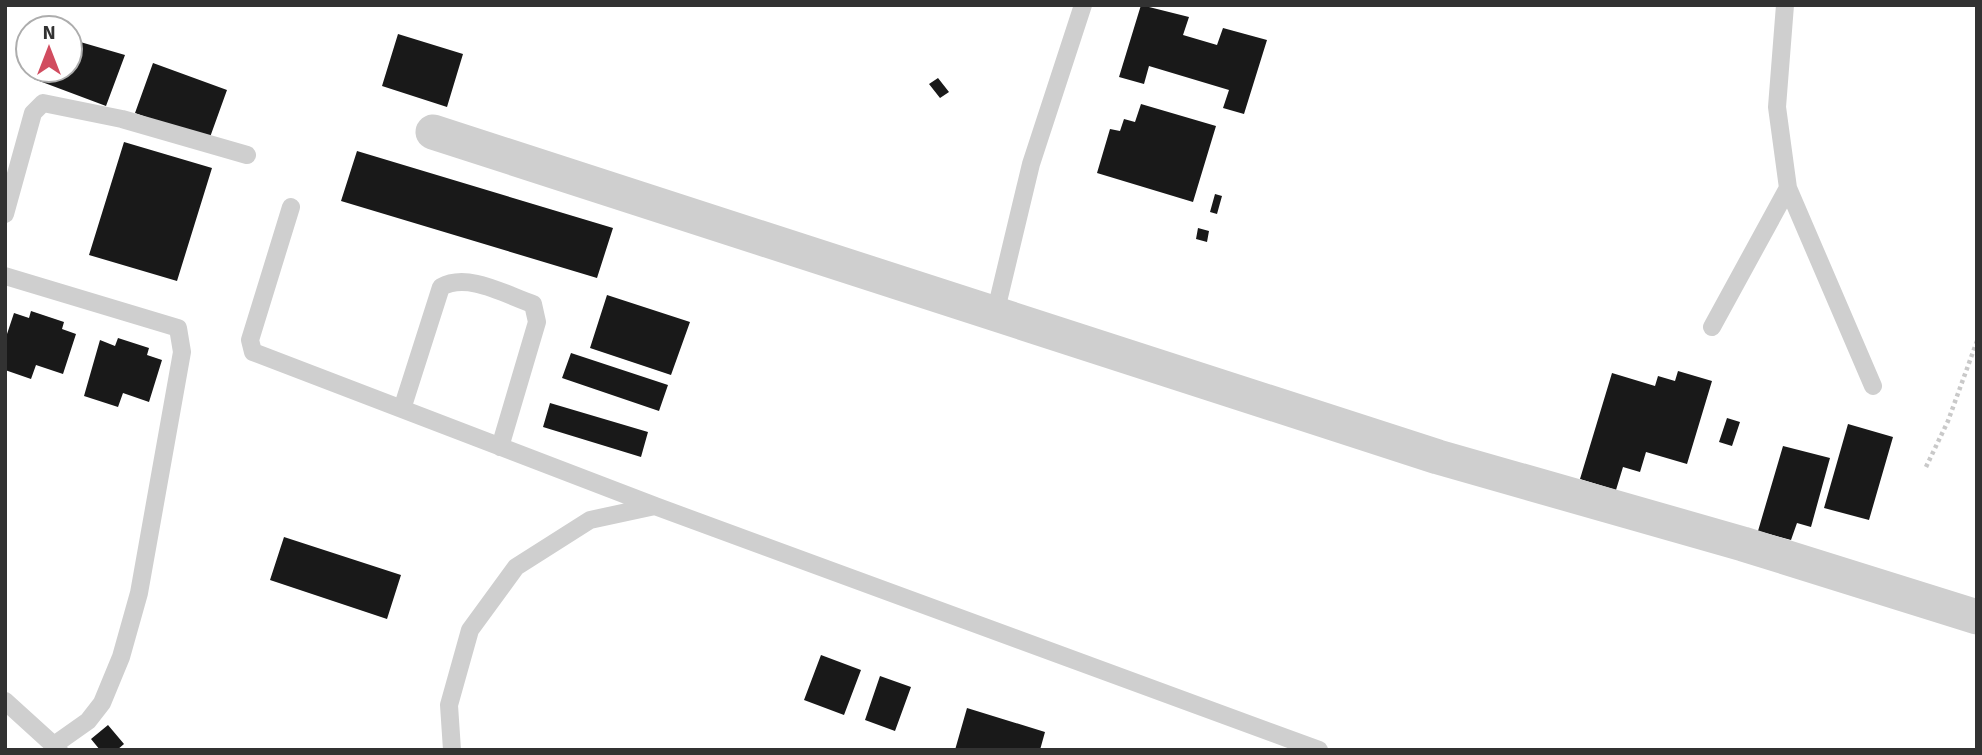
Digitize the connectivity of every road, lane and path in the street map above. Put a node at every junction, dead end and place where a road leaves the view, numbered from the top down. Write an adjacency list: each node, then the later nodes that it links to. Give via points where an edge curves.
1 (1083, 5): 9 (lane, via 1031,163)
2 (1785, 5): 5 (lane, via 1777,107)
3 (433, 132): 9 (street)
4 (247, 155): 7 (lane, via 43,103 33,113)
5 (1788, 188): 10 (lane); 12 (lane)
6 (291, 207): 13 (lane, via 250,340 253,352)
7 (5, 214)
8 (5, 276): 19 (lane, via 178,328 182,352 139,593 121,657 102,703)
9 (995, 314): 17 (street, via 1438,457)
10 (1712, 327)
11 (1977, 341): 15 (path)
12 (1873, 386)
13 (402, 409): 14 (lane); 14 (lane, via 441,287 464,280 533,304 537,322)
14 (500, 447): 16 (lane)
15 (1926, 467)
16 (655, 506): 20 (lane, via 590,520 516,567 470,629 449,705); 21 (lane)
17 (1977, 617)
18 (5, 701): 19 (lane)
19 (56, 748)
20 (452, 750)
21 (1319, 750)

